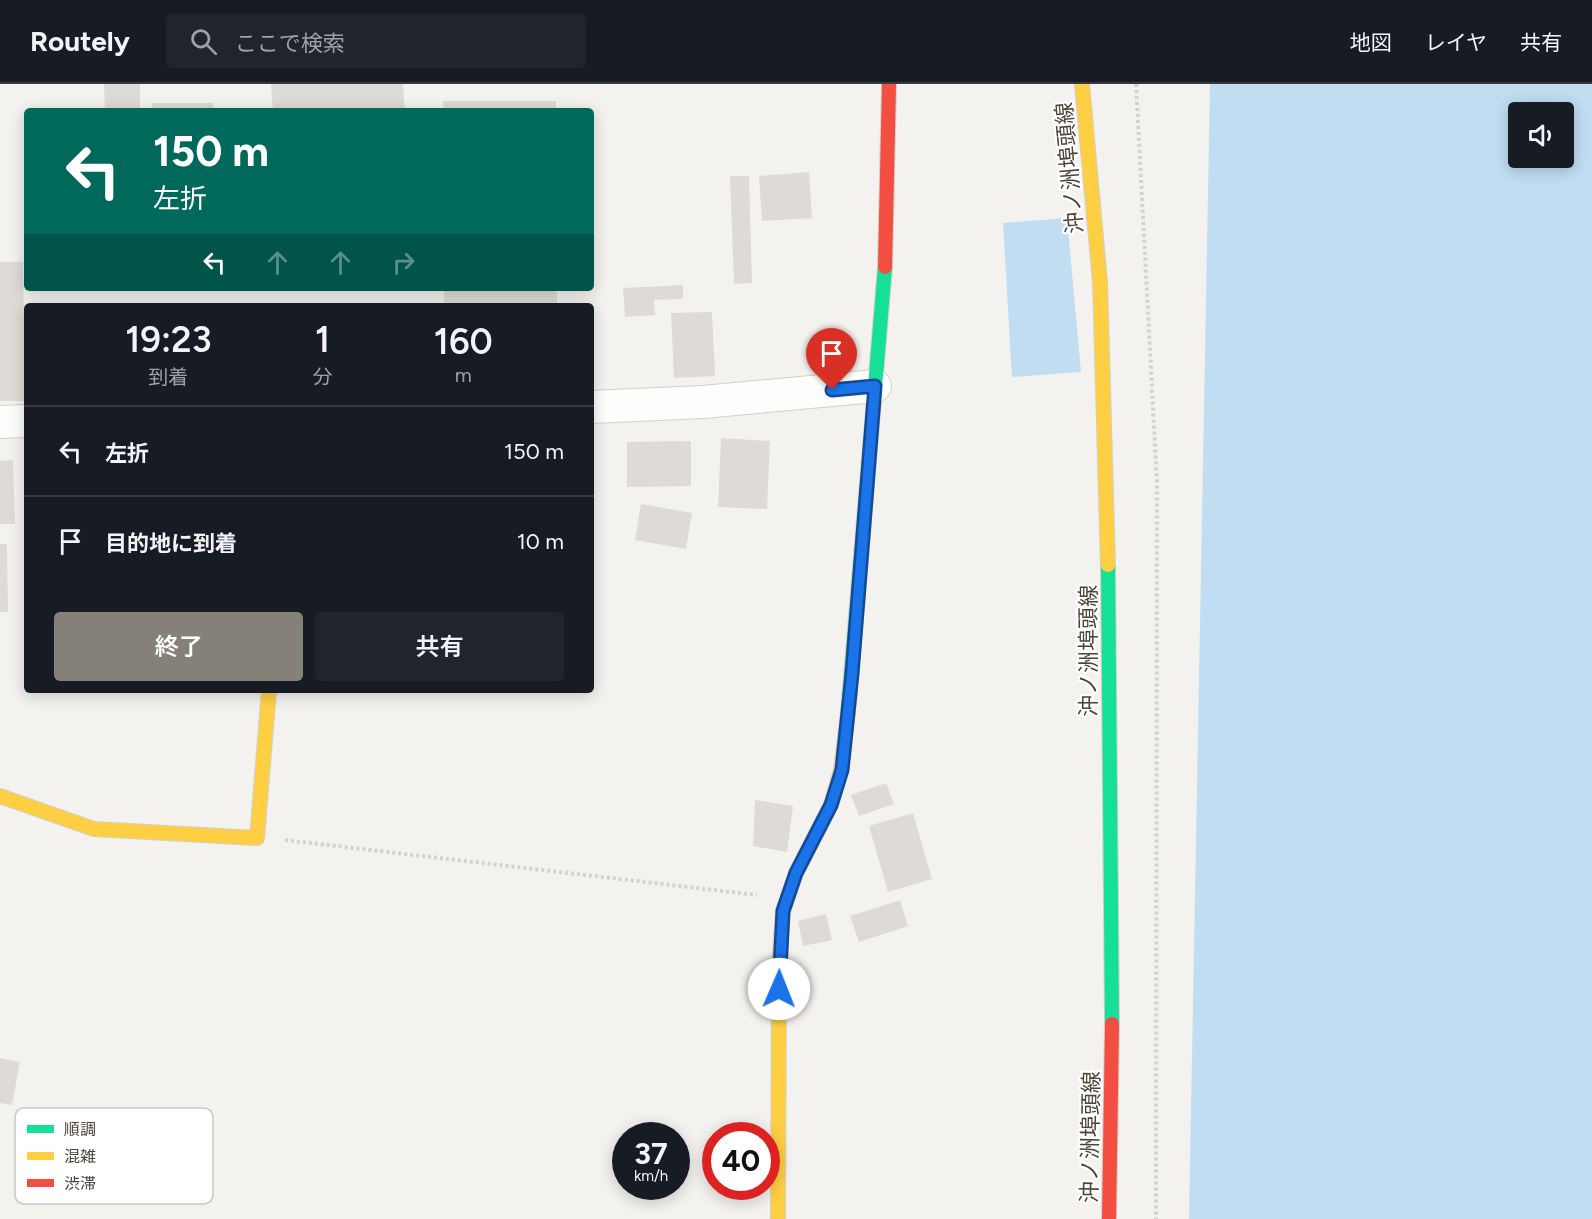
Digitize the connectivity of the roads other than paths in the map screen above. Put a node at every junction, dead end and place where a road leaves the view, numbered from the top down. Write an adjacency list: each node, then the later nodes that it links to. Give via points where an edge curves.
1 (889, 84): 3 (street, via 887,242)
2 (1082, 84): 10 (street, 沖ノ洲埠頭線, via 1100,282 1108,514 1112,1065)
3 (875, 386): 4 (street, via 703,402); 9 (street, via 842,770 831,805 796,873 783,911)
4 (594, 407)
5 (24, 421): 6 (street)
6 (0, 422)
7 (269, 693): 8 (street, via 257,838 94,829)
8 (0, 796)
9 (778, 1219)
10 (1109, 1219)

